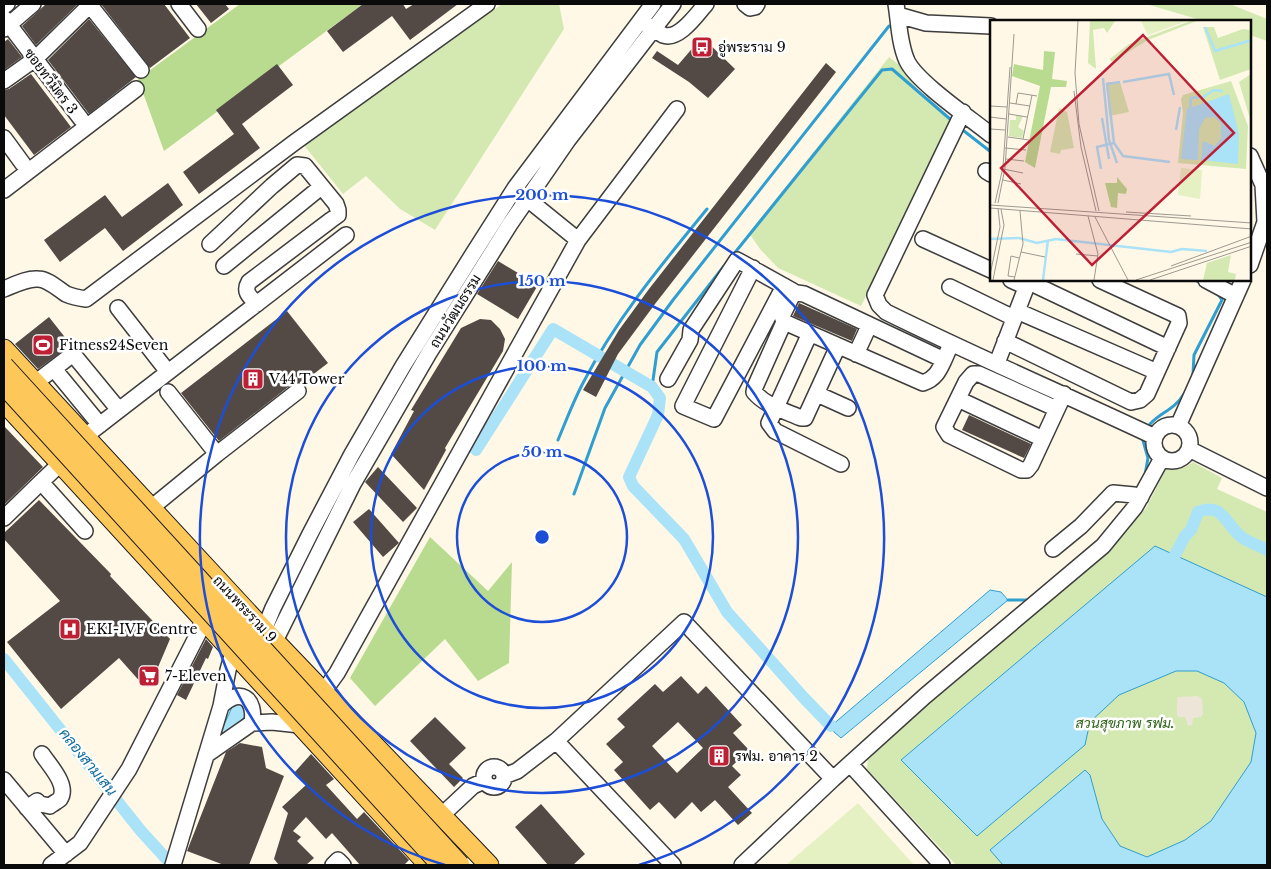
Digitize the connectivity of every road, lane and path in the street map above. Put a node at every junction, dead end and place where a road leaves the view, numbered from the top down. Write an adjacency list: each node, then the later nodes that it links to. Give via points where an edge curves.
1 (7, 4): 11 (street)
2 (33, 4): 14 (street)
3 (90, 4): 18 (street); 19 (street)
4 (179, 4): 16 (street)
5 (487, 4): 46 (street, via 86,299 66,294 39,279)
6 (653, 4): 13 (street, ถนนวัฒนธรรม)
7 (673, 4): 17 (street, ถนนวัฒนธรรม)
8 (706, 4): 17 (street, via 679,32 664,36)
9 (745, 4): 10 (street, via 750,8)
10 (757, 4)
11 (4, 6)
12 (897, 9): 15 (street, via 926,23); 23 (street, via 907,62 920,78)
13 (641, 20): 17 (street); 30 (street, ถนนวัฒนธรรม)
14 (5, 24): 18 (street, ซอยทวีมิตร 3)
15 (990, 26)
16 (198, 29)
17 (654, 29): 32 (street, ถนนวัฒนธรรม)
18 (35, 59): 20 (street); 24 (street, ซอยทวีมิตร 3)
19 (141, 70)
20 (4, 81)
21 (136, 89): 31 (street)
22 (677, 110): 35 (street)
23 (963, 112): 25 (street); 56 (street, via 875,295 886,312)
24 (81, 119)
25 (990, 133)
26 (4, 138): 28 (street)
27 (1251, 158): 37 (street, via 1263,185 1265,201 1265,222)
28 (23, 164)
29 (321, 187): 36 (street, via 305,166 297,166); 38 (street); 49 (street, via 336,204 338,215 249,282 246,292)
30 (515, 188): 32 (street); 98 (street, ถนนวัฒนธรรม, via 352,454 310,534)
31 (4, 190)
32 (527, 199): 35 (street); 98 (street, ถนนวัฒนธรรม, via 429,353)
33 (346, 235): 49 (street)
34 (923, 239): 40 (street)
35 (578, 240): 101 (street)
36 (210, 244)
37 (1257, 262)
38 (224, 266)
39 (753, 268): 47 (street); 47 (street, via 682,406 714,419); 67 (street, via 737,260 691,330 690,340)
40 (990, 270)
41 (1102, 281): 58 (street, via 1178,316 1179,323)
42 (1208, 281): 48 (street)
43 (1243, 281): 48 (street)
44 (1028, 283): 51 (street); 58 (street)
45 (950, 287): 51 (street)
46 (4, 289)
47 (790, 290): 52 (street, via 792,296 782,316); 53 (street)
48 (1236, 296): 81 (street)
49 (257, 304): 65 (street)
50 (118, 308): 65 (street)
51 (1015, 314): 55 (street); 66 (street)
52 (784, 322): 54 (street); 76 (street, via 754,392)
53 (869, 326): 60 (street); 61 (street)
54 (810, 333): 57 (street); 76 (street)
55 (1005, 341): 62 (street); 66 (street, via 1131,402 1147,394)
56 (951, 344): 61 (street); 62 (street)
57 (838, 346): 60 (street); 72 (street)
58 (1168, 348): 66 (street)
59 (4, 349): 68 (main road, ถนนพระราม 9)
60 (856, 354): 61 (street, via 923,383 938,374)
61 (944, 360)
62 (996, 363): 73 (street)
63 (4, 366): 120 (main road, ถนนพระราม 9, bridge)
64 (54, 369): 68 (street); 79 (street, via 73,354); 80 (street)
65 (168, 372): 79 (street)
66 (1157, 372)
67 (668, 380)
68 (35, 383): 82 (main road, ถนนพระราม 9)
69 (4, 385): 119 (main road, ถนนพระราม 9, bridge)
70 (298, 391): 86 (street)
71 (168, 392): 86 (street)
72 (817, 394): 76 (street, via 805,418); 77 (street)
73 (1064, 394): 78 (street); 83 (street)
74 (958, 399): 78 (street, via 969,378 980,374); 84 (street); 84 (street, via 944,427 949,435 1021,470 1027,470 1031,465)
75 (4, 402): 88 (main road)
76 (775, 407): 89 (street, via 769,423 775,431)
77 (848, 408)
78 (1057, 409): 84 (street)
79 (119, 410): 80 (street)
80 (100, 425): 82 (street)
81 (1178, 426): 83 (street, via 1164,426); 85 (street, via 1186,431)
82 (84, 437): 93 (main road, ถนนพระราม 9)
83 (1155, 437): 87 (street, via 1154,445)
84 (1043, 439)
85 (1189, 448): 87 (street, via 1178,460); 91 (street)
86 (217, 454): 93 (street)
87 (1162, 458): 92 (street)
88 (60, 464): 90 (street); 97 (main road)
89 (841, 464)
90 (41, 482): 94 (street); 95 (street)
91 (1267, 488)
92 (1141, 498): 96 (street, via 1113,494); 108 (street, via 1103,546 925,696)
93 (151, 508): 98 (main road, ถนนพระราม 9)
94 (4, 518)
95 (85, 531)
96 (1053, 549)
97 (202, 619): 99 (main road); 113 (street, via 200,630 128,769 80,842)
98 (270, 635): 100 (main road); 101 (main road, ถนนพระราม 9)
99 (233, 652): 100 (main road); 102 (street)
100 (253, 674): 104 (main road)
101 (324, 691): 112 (main road, ถนนพระราม 9)
102 (221, 706): 103 (street, via 235,696 245,698 252,704); 107 (street)
103 (252, 723): 104 (street); 107 (street)
104 (300, 725): 118 (main road)
105 (556, 741): 110 (street, via 684,622); 112 (street, via 517,771 504,776 500,769 492,767 485,771 484,780); 122 (street)
106 (42, 754): 111 (street, via 60,782 60,799 50,806 37,801)
107 (206, 755): 115 (street)
108 (850, 764): 110 (street); 124 (street)
109 (4, 780): 111 (street)
110 (833, 780): 123 (street)
111 (27, 808): 113 (street)
112 (442, 815): 121 (main road, ถนนพระราม 9)
113 (66, 854): 114 (street)
114 (52, 865)
115 (173, 865)
116 (333, 865): 117 (street, via 338,860)
117 (343, 865)
118 (429, 865)
119 (441, 865)
120 (460, 865)
121 (489, 865)
122 (673, 865)
123 (742, 865)
124 (942, 865)

